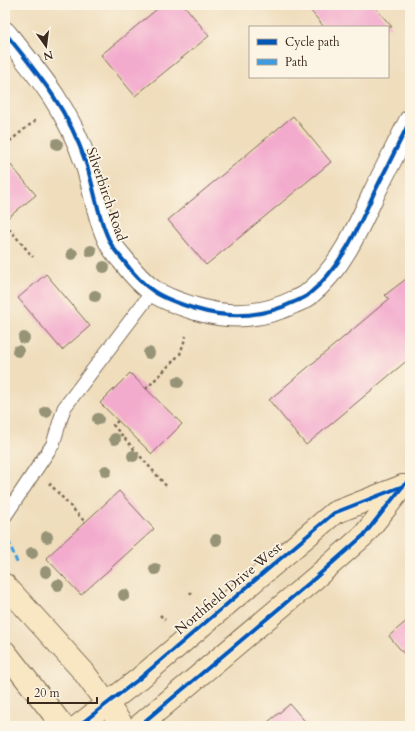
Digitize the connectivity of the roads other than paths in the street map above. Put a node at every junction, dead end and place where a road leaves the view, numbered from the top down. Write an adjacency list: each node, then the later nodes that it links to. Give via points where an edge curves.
1 (5, 33): 3 (street, Silverbirch Road, via 46,82 59,102 86,163 111,244 137,280)
2 (410, 120): 3 (street, Silverbirch Road, via 346,248 308,295 272,311 242,316 206,313 169,301)
3 (152, 292): 5 (lane, via 64,408 53,444)
4 (407, 483): 8 (main road, Northfield Drive West, via 334,513); 12 (main road, Northfield Drive West, via 358,540)
5 (5, 516)
6 (5, 585): 8 (main road, via 83,671)
7 (5, 652): 9 (main road)
8 (108, 703): 10 (main road, Northfield Drive West); 11 (main road)
9 (63, 726)
10 (78, 726)
11 (123, 726)
12 (139, 726)

